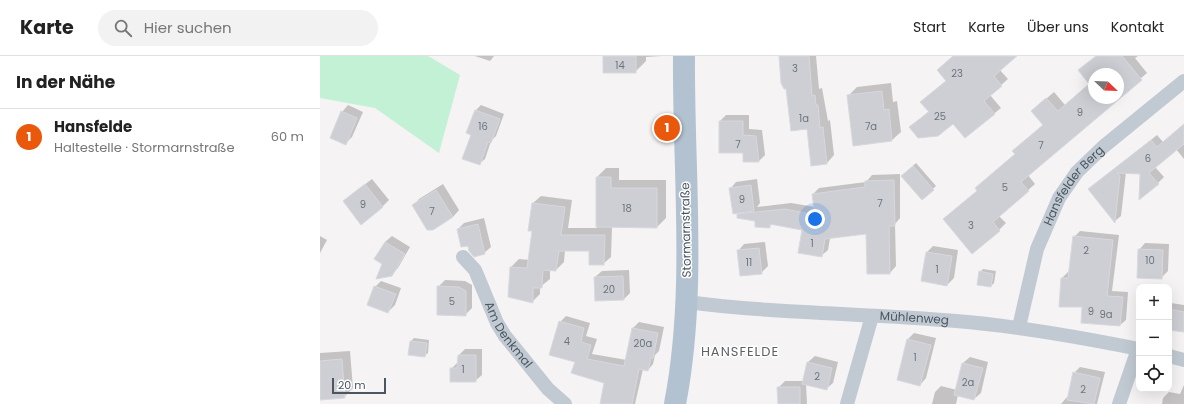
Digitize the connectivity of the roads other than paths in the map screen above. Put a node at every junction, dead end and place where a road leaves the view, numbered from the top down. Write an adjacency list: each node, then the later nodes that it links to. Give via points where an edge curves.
1 (684, 56): 4 (main road, Stormarnstraße)
2 (1184, 81): 6 (street, Hansfelder Berg, via 1103,147 1077,172 1059,198 1038,249)
3 (463, 257): 11 (street, Am Denkmal, via 475,270 505,336 548,389)
4 (687, 302): 5 (street, Mühlenweg, via 830,315); 12 (main road, Stormarnstraße, via 683,364)
5 (872, 316): 6 (street, Mühlenweg); 13 (street)
6 (1019, 327): 7 (street, Mühlenweg)
7 (1136, 349)
8 (1136, 355): 14 (street)
9 (1172, 357): 10 (street)
10 (1184, 360)
11 (565, 404)
12 (675, 404)
13 (847, 404)
14 (1119, 404)

